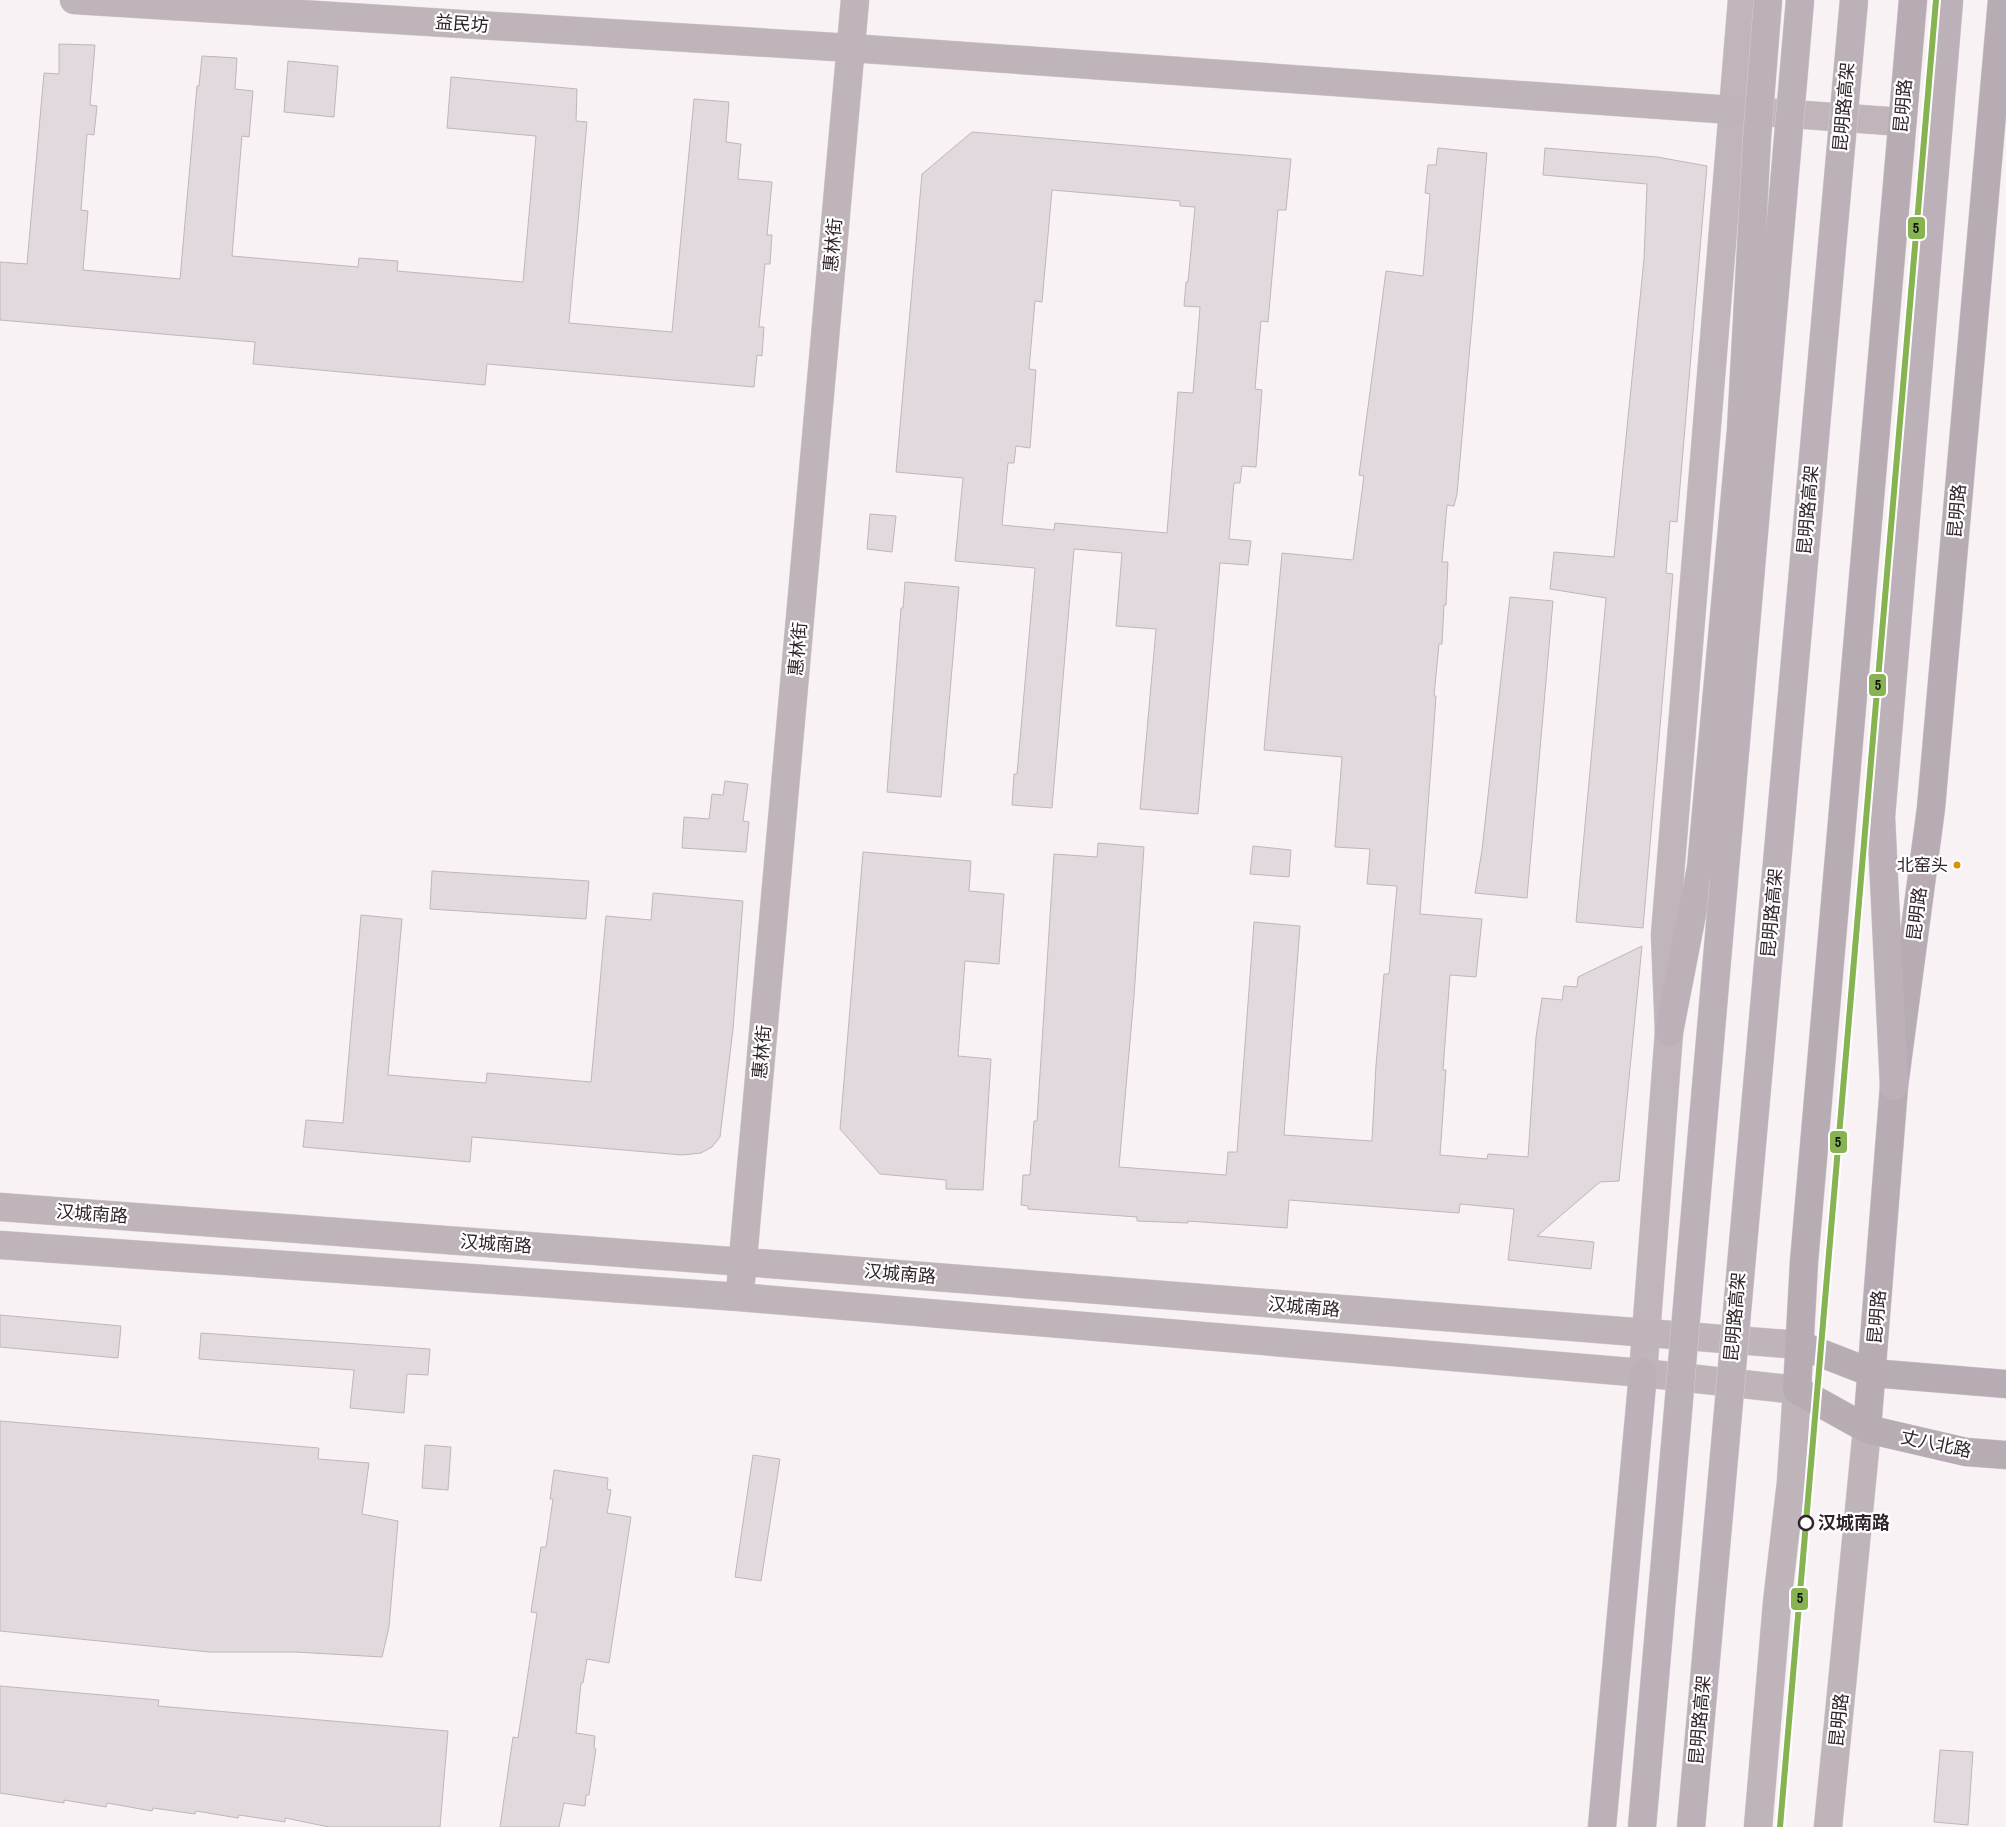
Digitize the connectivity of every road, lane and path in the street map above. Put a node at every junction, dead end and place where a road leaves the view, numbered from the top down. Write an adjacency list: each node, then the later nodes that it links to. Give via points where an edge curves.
1 (74, 0): 10 (main road, 益民坊)
2 (855, 0): 10 (main road, 惠林街)
3 (1742, 0): 11 (street)
4 (1768, 0): 13 (highway, bridge, via 1756,148 1741,430 1701,868)
5 (1800, 0): 28 (highway, bridge)
6 (1854, 0): 29 (highway, 昆明路高架, bridge)
7 (1913, 0): 12 (main road, 昆明路)
8 (1949, 0): 14 (highway, via 1881,816)
9 (2002, 0): 14 (main road, 昆明路, via 1931,808)
10 (851, 48): 11 (main road, 益民坊); 17 (main road, 惠林街)
11 (1732, 110): 12 (street); 13 (street, via 1665,935)
12 (1902, 122): 20 (main road, 昆明路)
13 (1669, 1032): 19 (street)
14 (1894, 1086): 22 (main road, 昆明路)
15 (0, 1207): 17 (main road, 汉城南路)
16 (0, 1245): 18 (main road, 汉城南路)
17 (744, 1262): 18 (main road, 惠林街); 19 (main road, 汉城南路)
18 (739, 1297): 21 (main road, 汉城南路)
19 (1646, 1334): 20 (main road, 汉城南路); 21 (street)
20 (1800, 1345): 22 (main road); 24 (main road, 昆明路)
21 (1643, 1373): 24 (main road, 汉城南路); 27 (highway)
22 (1872, 1373): 23 (main road); 25 (main road, 昆明路)
23 (2006, 1384)
24 (1797, 1390): 25 (main road, 丈八北路); 30 (main road, 昆明路)
25 (1868, 1429): 26 (main road, 丈八北路, via 1966,1452); 31 (main road, 昆明路)
26 (2006, 1455)
27 (1602, 1827)
28 (1642, 1827)
29 (1691, 1827)
30 (1758, 1827)
31 (1828, 1827)

